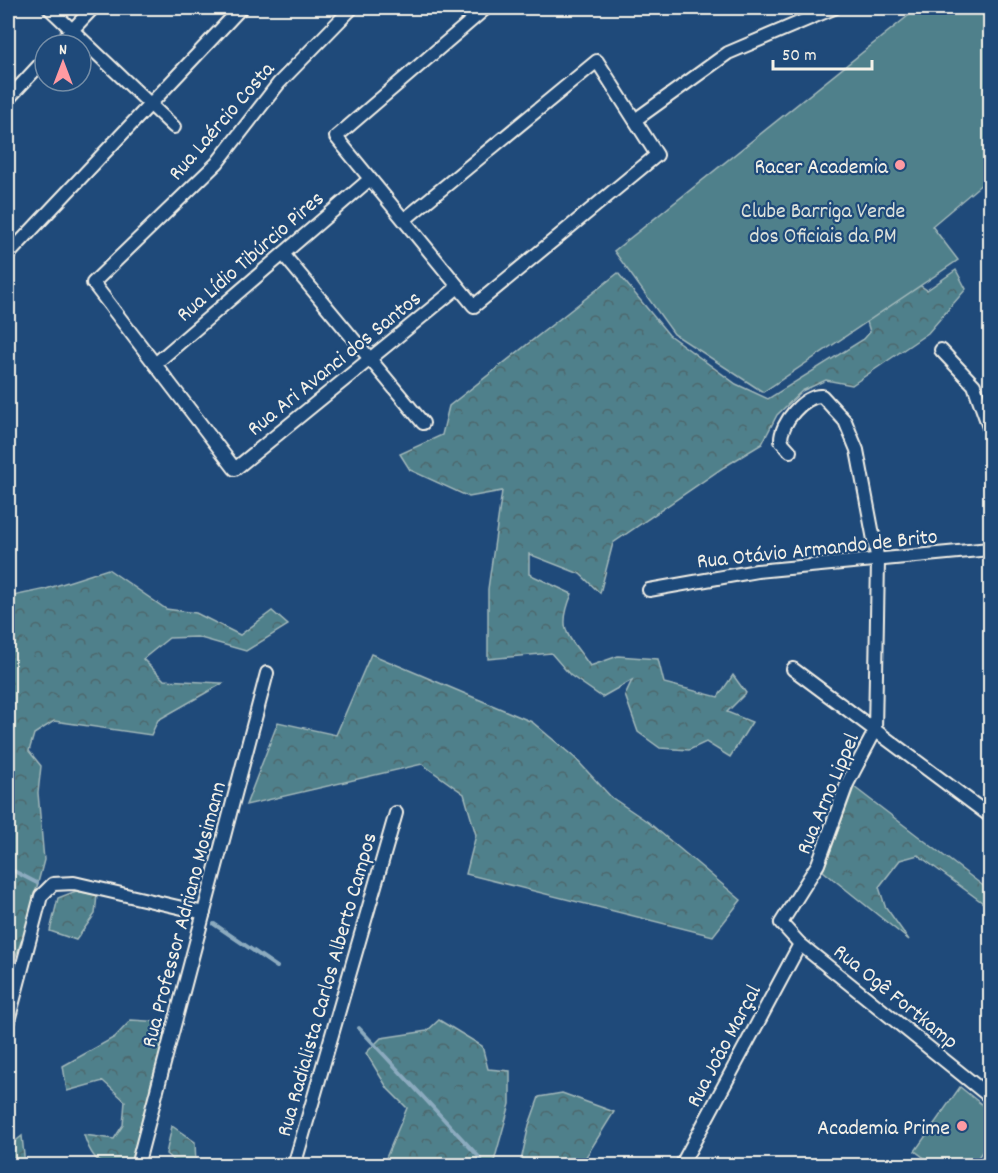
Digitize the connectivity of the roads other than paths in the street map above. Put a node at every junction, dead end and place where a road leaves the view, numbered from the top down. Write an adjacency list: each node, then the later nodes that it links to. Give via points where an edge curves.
1 (49, 8): 7 (street)
2 (93, 8): 7 (street)
3 (241, 8): 11 (street)
4 (352, 8): 21 (street, Rua Laércio Costa, via 279,83 217,163 93,283)
5 (486, 8): 14 (street, via 336,137)
6 (834, 8): 12 (street, via 735,50)
7 (72, 30): 8 (street); 11 (street)
8 (69, 33)
9 (33, 72): 10 (street)
10 (8, 99)
11 (151, 104): 13 (street); 17 (street)
12 (635, 120): 15 (street, via 597,61); 18 (street, via 657,155 474,306)
13 (174, 127)
14 (370, 178): 15 (street); 16 (street, Rua Lídio Tibúrcio Pires)
15 (404, 220): 18 (street)
16 (283, 254): 20 (street); 21 (street, Rua Lídio Tibúrcio Pires)
17 (8, 255)
18 (458, 287): 20 (street, Rua Ari Avanci dos Santos)
19 (941, 350): 23 (street, via 974,385)
20 (372, 358): 21 (street, Rua Ari Avanci dos Santos, via 235,469); 22 (street)
21 (155, 364)
22 (423, 423)
23 (990, 430)
24 (790, 452): 26 (street, Rua Arno Lippel, via 782,441 782,431 804,402 822,396 845,421 857,450)
25 (990, 549): 26 (street, Rua Otávio Armando de Brito)
26 (878, 561): 27 (street, Rua Otávio Armando de Brito, via 757,571); 30 (street, Rua Arno Lippel)
27 (649, 590)
28 (793, 669): 30 (street)
29 (267, 673): 33 (street, Rua Professor Adriano Mosimann)
30 (876, 731): 32 (street); 34 (street, Rua Arno Lippel, via 847,784 818,864)
31 (396, 813): 39 (street, Rua Radialista Carlos Alberto Campos)
32 (990, 816)
33 (204, 913): 36 (street, via 74,882 53,884 41,896); 38 (street, Rua Professor Adriano Mosimann)
34 (781, 923): 35 (street, Rua Ogê Fortkamp)
35 (800, 944): 37 (street, Rua Ogê Fortkamp); 40 (street, Rua João Marçal)
36 (8, 1021)
37 (990, 1097)
38 (136, 1166)
39 (294, 1166)
40 (681, 1166)

